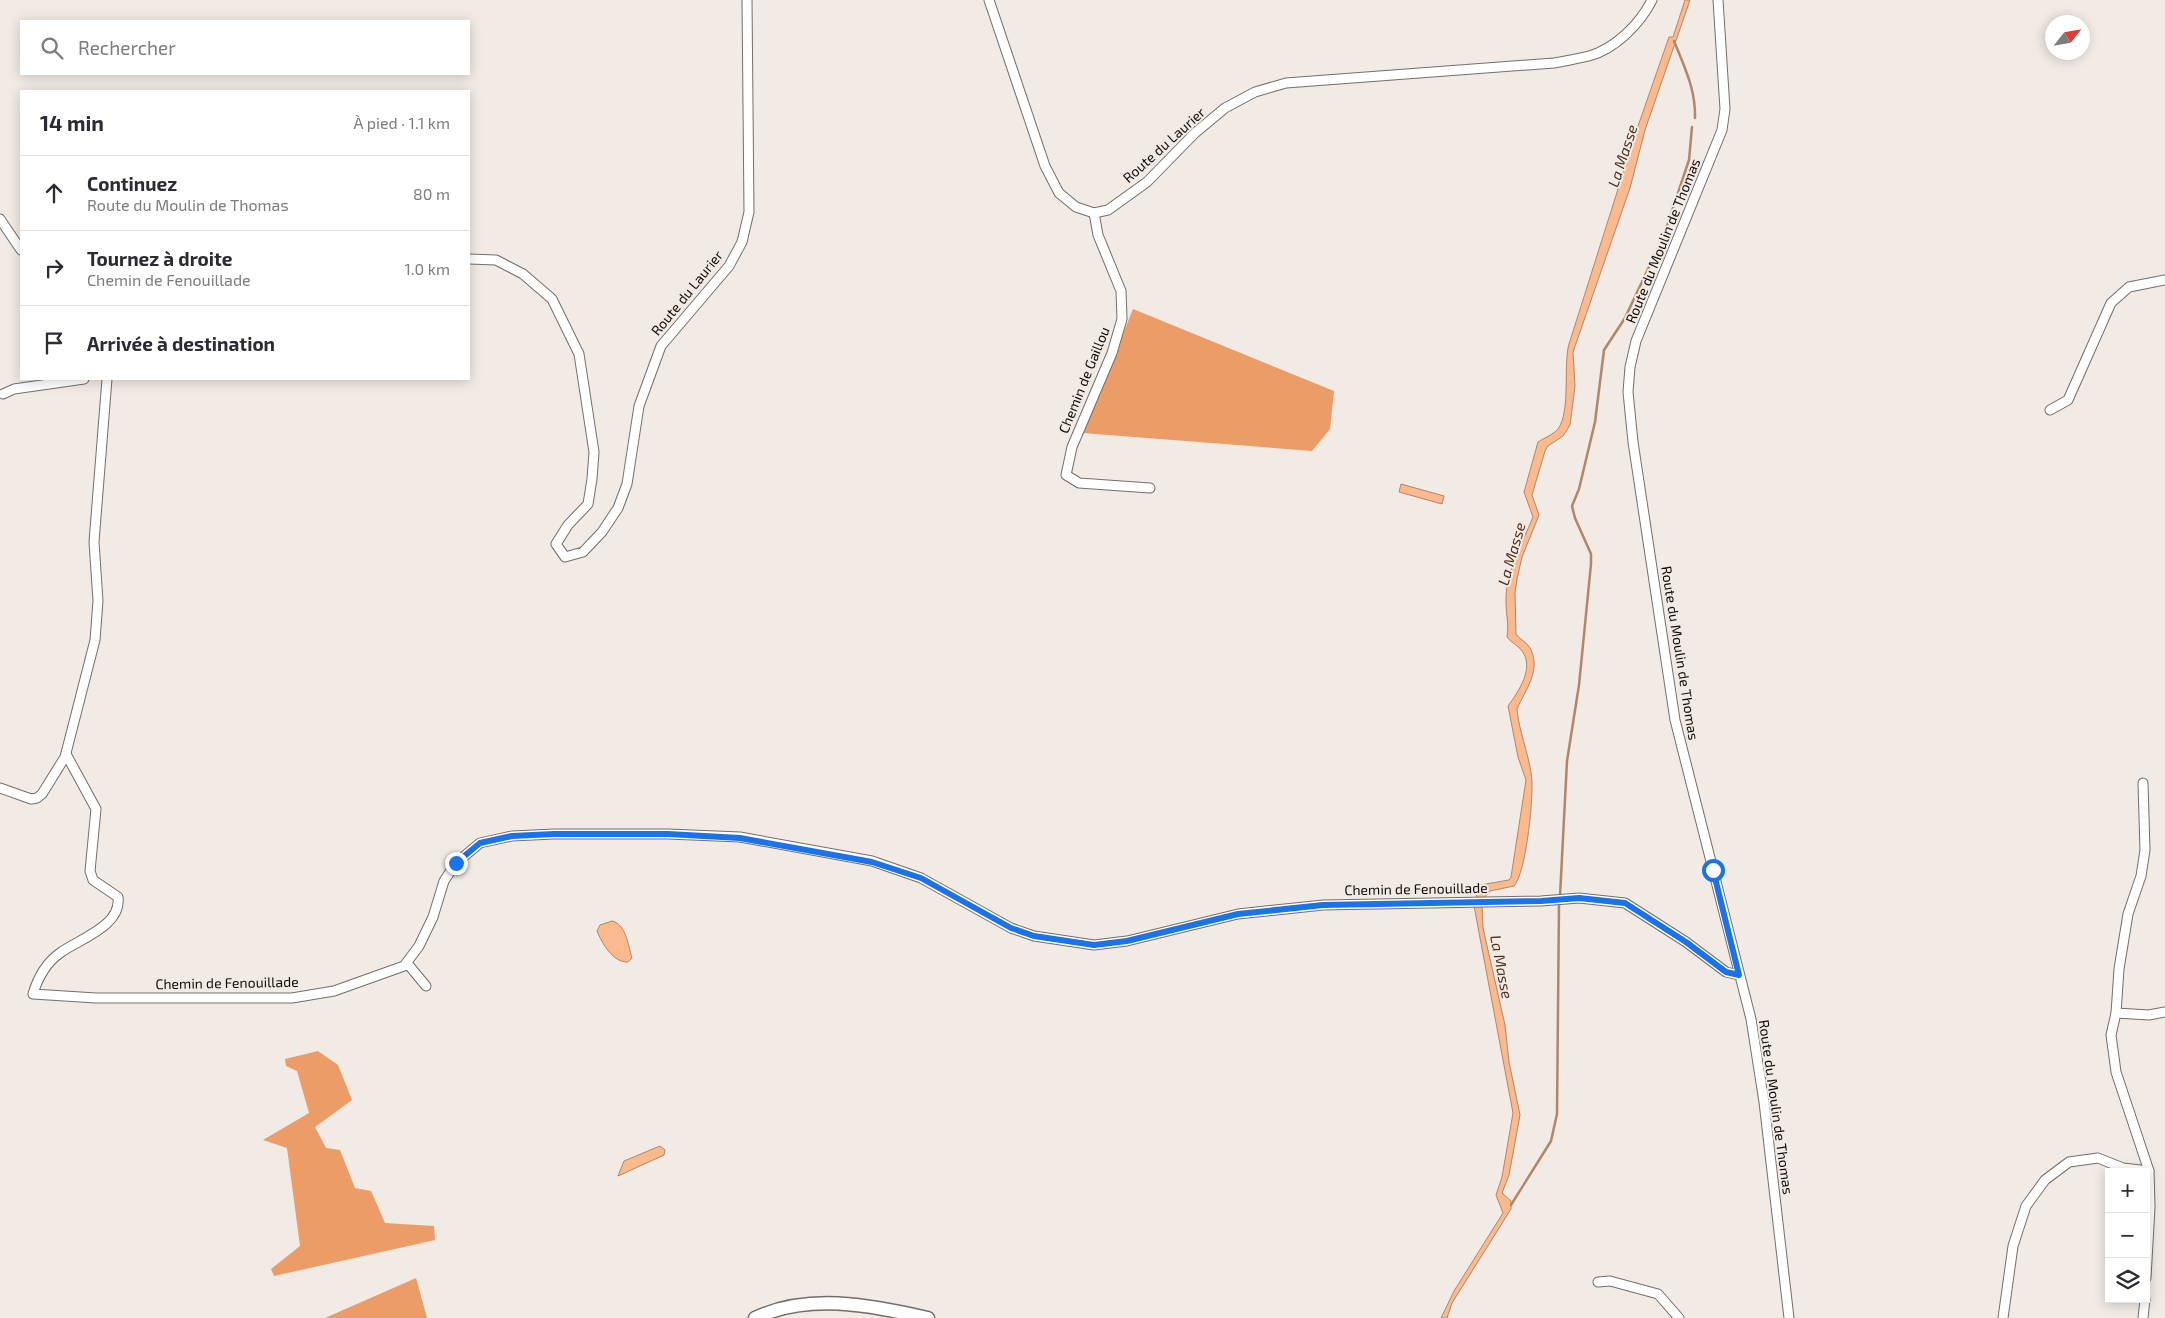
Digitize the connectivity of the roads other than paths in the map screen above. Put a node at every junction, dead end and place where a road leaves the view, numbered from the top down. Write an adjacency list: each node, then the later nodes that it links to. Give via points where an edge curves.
1 (747, 0): 8 (street, Route du Laurier, via 749,212 742,242 723,273 661,346 639,406 627,484 618,508 583,552 565,556 556,544 588,504 592,479 594,452 579,354 552,299 523,274 496,260)
2 (989, 0): 5 (street, via 1045,166 1060,193 1076,207)
3 (1652, 0): 5 (street, Route du Laurier, via 1633,28 1590,56 1554,63 1286,83 1255,92 1225,108 1147,182 1108,210)
4 (1718, 0): 19 (street, Route du Moulin de Thomas, via 1725,108 1722,130 1636,341 1628,392 1675,720)
5 (1094, 213): 14 (street, Chemin de Gaillou, via 1098,234 1122,291 1122,320 1112,354 1072,447 1066,475 1079,483)
6 (0, 219): 7 (street)
7 (20, 249)
8 (470, 259)
9 (2165, 280): 13 (street, via 2129,287 2112,303 2068,400)
10 (77, 380): 12 (street, via 14,389)
11 (107, 380): 15 (street, via 94,542 98,622)
12 (3, 394)
13 (2050, 410)
14 (1150, 488)
15 (66, 754): 17 (street, via 36,798); 18 (street, Chemin de Fenouillade, via 96,808 90,871 93,880 118,897 118,903 112,918 103,926 50,961 37,980 33,994 96,998 292,998 334,991)
16 (2143, 783): 22 (street, via 2145,850 2141,876 2128,914)
17 (0, 788)
18 (406, 963): 19 (street, Chemin de Fenouillade, via 419,946 433,917 444,881 456,863 480,843 512,836 668,834 740,838 872,862 921,878 1011,928 1034,936 1094,945 1127,941 1238,914 1323,905 1579,898 1625,903 1726,972); 20 (street)
19 (1739, 975): 32 (street, Route du Moulin de Thomas, via 1751,1019 1764,1102)
20 (426, 986)
21 (2165, 1012): 22 (street)
22 (2116, 1013): 24 (street, via 2111,1035 2116,1072)
23 (2123, 1168): 33 (street, via 2098,1158 2069,1162 2045,1180 2026,1206 2013,1246)
24 (2148, 1168)
25 (2150, 1213): 26 (street)
26 (2147, 1258)
27 (1598, 1282): 31 (street, via 1610,1281 1658,1294)
28 (2144, 1303): 34 (street)
29 (755, 1318): 30 (main road, via 773,1310 809,1302 869,1306)
30 (928, 1318)
31 (1678, 1318)
32 (1789, 1318)
33 (2003, 1318)
34 (2143, 1318)

